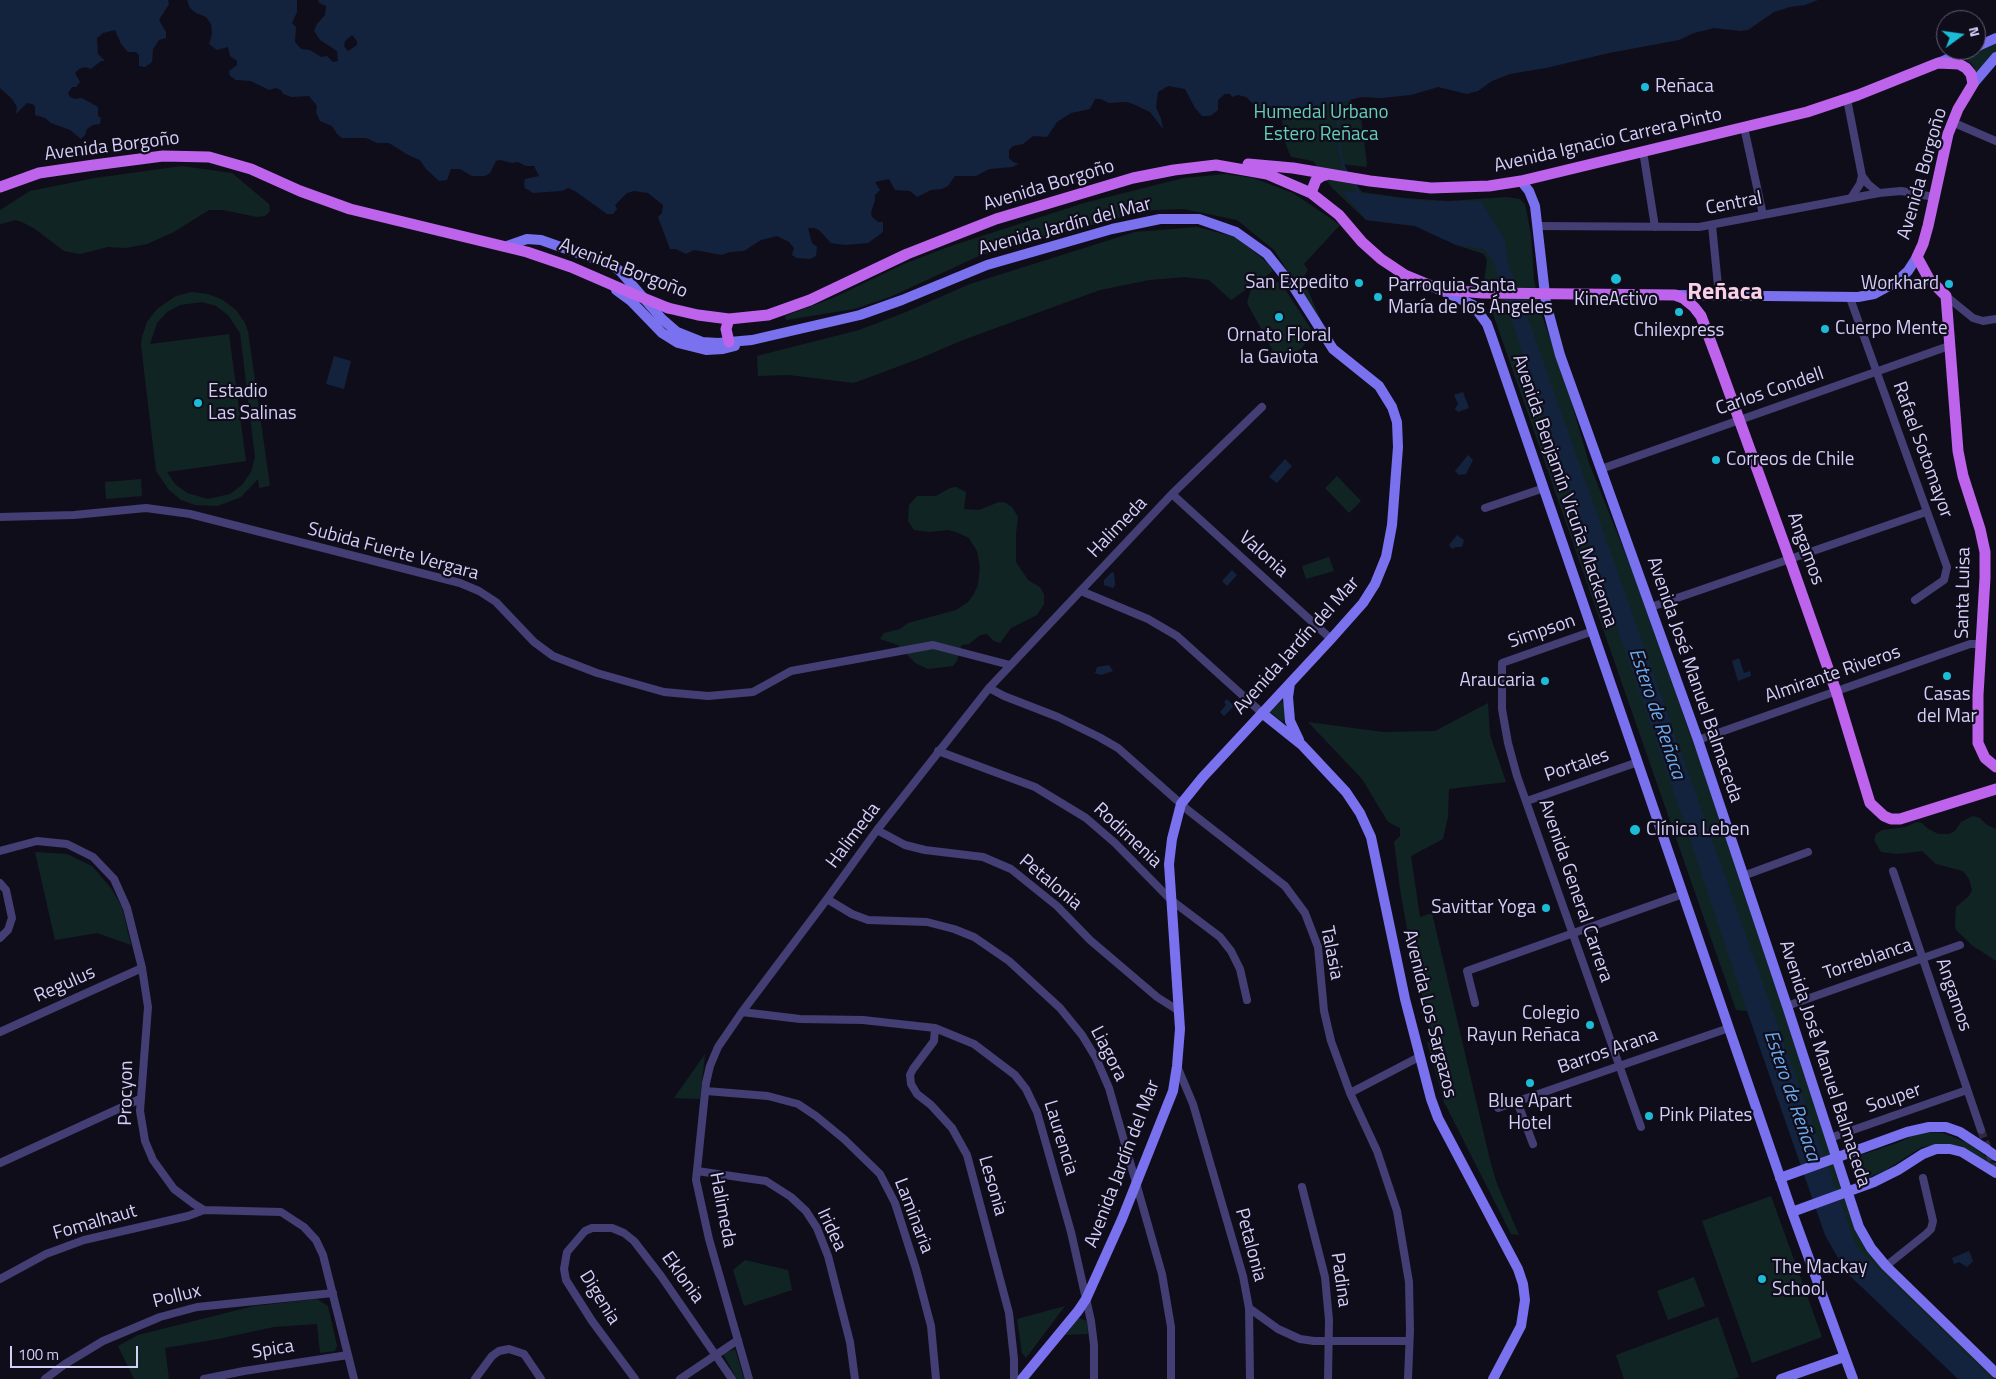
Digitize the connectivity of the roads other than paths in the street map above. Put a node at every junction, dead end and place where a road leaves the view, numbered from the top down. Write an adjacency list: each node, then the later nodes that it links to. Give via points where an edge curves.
1 (1996, 58): 4 (street, Avenida Borgoño)
2 (1945, 60): 3 (street)
3 (1938, 63): 4 (main road, via 1963,65 1971,74); 5 (main road, Avenida Ignacio Carrera Pinto)
4 (1973, 84): 6 (main road, Avenida Borgoño)
5 (1847, 99): 7 (main road, Avenida Ignacio Carrera Pinto); 12 (street)
6 (1952, 122): 8 (street); 17 (main road, Avenida Borgoño)
7 (1744, 127): 9 (main road, Avenida Ignacio Carrera Pinto); 19 (street)
8 (1996, 141)
9 (1643, 151): 13 (main road, Avenida Ignacio Carrera Pinto); 22 (street)
10 (1216, 164): 11 (main road, Avenida Ignacio Carrera Pinto, via 1275,166); 15 (main road, Avenida Borgoño, via 1267,174); 33 (main road, Avenida Borgoño, via 1133,178 996,219 907,254 796,306 754,317)
11 (1329, 174): 13 (main road, Avenida Ignacio Carrera Pinto, via 1431,188 1489,186); 15 (main road, via 1316,180)
12 (1862, 176): 16 (street); 18 (street)
13 (1521, 181): 21 (street, Avenida José Manuel Balmaceda, via 1533,199)
14 (0, 187): 23 (main road, Avenida Borgoño, via 34,174 86,166 163,156 208,157 251,168 300,191 350,209)
15 (1311, 193): 26 (main road, Avenida Borgoño, via 1339,215 1381,259 1405,275)
16 (1879, 193): 17 (street, Central, via 1901,191); 18 (street, Central)
17 (1934, 197): 24 (main road, Avenida Borgoño)
18 (1851, 198): 19 (street, Central)
19 (1763, 215): 20 (street, Central)
20 (1712, 225): 22 (street, Central); 29 (street)
21 (1538, 226): 22 (street, Central); 27 (street, Avenida José Manuel Balmaceda)
22 (1655, 227)
23 (507, 246): 25 (main road, Avenida Borgoño); 35 (street, Avenida Jardín del Mar, via 527,239 541,240 612,265 677,332 702,342)
24 (1917, 257): 30 (main road, via 1929,279); 31 (street, Avenida Borgoño, via 1908,271 1889,287 1874,294)
25 (606, 281): 33 (main road, Avenida Borgoño, bridge, via 668,308 698,316); 34 (street, Avenida Jardín del Mar, via 662,333 678,343 696,349 715,350)
26 (1439, 289): 27 (main road, Avenida Borgoño); 41 (street, Avenida Benjamín Vicuña Mackenna, via 1473,305 1486,324)
27 (1545, 293): 28 (main road, Avenida Borgoño); 40 (street, Avenida José Manuel Balmaceda, via 1560,355)
28 (1675, 296): 29 (street, Avenida Borgoño); 39 (main road, Angamos, via 1690,303 1701,316)
29 (1719, 296): 31 (street, Avenida Borgoño)
30 (1946, 296): 32 (street, via 1976,320); 36 (main road, Santa Luisa)
31 (1850, 298): 37 (street, Rafael Sotomayor)
32 (1996, 318)
33 (729, 319): 35 (main road, via 726,330)
34 (752, 340): 35 (street, Avenida Jardín del Mar); 51 (street, Avenida Jardín del Mar, via 874,310 987,264 1147,221 1199,219 1236,232 1276,263 1327,341 1379,386 1395,415 1398,447 1392,530 1386,557 1370,594)
35 (730, 342)
36 (1949, 346): 37 (street, Carlos Condell); 52 (main road, Santa Luisa, via 1958,451 1985,552)
37 (1876, 372): 39 (street, Carlos Condell); 44 (street, Rafael Sotomayor)
38 (1262, 407): 42 (street, Halimeda)
39 (1740, 420): 40 (street, Carlos Condell); 46 (main road, Angamos)
40 (1601, 469): 49 (street, Avenida José Manuel Balmaceda)
41 (1544, 488): 43 (street); 50 (street, Avenida Benjamín Vicuña Mackenna)
42 (1172, 494): 47 (street, Halimeda); 51 (street, Valonia)
43 (1485, 508)
44 (1926, 512): 46 (street); 48 (street, Rafael Sotomayor, via 1947,572 1944,580)
45 (0, 517): 54 (street, Subida Fuerte Vergara, via 74,515 146,508 190,514 460,583 496,602 534,642 553,656 664,692 708,696 753,692 792,671 933,645)
46 (1790, 560): 49 (street); 57 (main road, Angamos)
47 (1080, 591): 54 (street, Halimeda); 58 (street, Avenida Los Sargazos, via 1148,619 1177,636)
48 (1914, 600)
49 (1651, 607): 59 (street, Avenida José Manuel Balmaceda)
50 (1593, 631): 53 (street, Simpson); 62 (street, Avenida Benjamín Vicuña Mackenna)
51 (1331, 639): 55 (street, Avenida Jardín del Mar)
52 (1981, 644): 57 (street, Almirante Riveros, via 1970,644); 63 (main road, Santa Luisa, via 1978,743 1985,758)
53 (1502, 663): 65 (street, Avenida General Carrera, via 1504,726)
54 (1010, 665): 56 (street, Halimeda)
55 (1290, 683): 58 (street, Avenida Jardín del Mar); 60 (street, Avenida Los Sargazos, via 1290,721)
56 (989, 688): 61 (street, Halimeda); 66 (street, Talasia, via 1058,717 1118,748)
57 (1836, 691): 59 (street, Almirante Riveros); 64 (main road, Angamos, via 1870,803 1878,812 1891,819 1906,818)
58 (1262, 713): 60 (street, Avenida Los Sargazos); 66 (street, Avenida Jardín del Mar)
59 (1698, 740): 71 (street, Avenida José Manuel Balmaceda)
60 (1302, 745): 89 (street, Avenida Los Sargazos, via 1346,792 1366,824)
61 (938, 751): 67 (street, Halimeda); 75 (street, Rodimenia, via 1022,782 1070,806 1115,843)
62 (1638, 762): 65 (street, Portales); 73 (street, Avenida Benjamín Vicuña Mackenna)
63 (1996, 767)
64 (1996, 789)
65 (1527, 801): 76 (street, Avenida General Carrera)
66 (1181, 804): 75 (street, Avenida Jardín del Mar, via 1170,850); 94 (street, Talasia, via 1285,886 1305,913 1318,948 1327,1027)
67 (877, 830): 74 (street, Halimeda); 84 (street, Petalonia, via 905,845 983,857 1011,869 1057,906 1090,940)
68 (0, 851): 80 (street, Procyon, via 28,842 57,842 76,848 100,863 124,898)
69 (1808, 852): 71 (street)
70 (1893, 871): 79 (street, Angamos)
71 (1743, 876): 83 (street, Avenida José Manuel Balmaceda)
72 (0, 883): 77 (street, via 6,890 12,918 8,930)
73 (1683, 894): 76 (street); 87 (street, Avenida Benjamín Vicuña Mackenna)
74 (828, 899): 85 (street, Halimeda); 109 (street, Liagora, via 868,920 914,921 954,929 983,942 1009,961 1060,1008 1092,1051 1109,1088)
75 (1171, 900): 81 (street, Rodimenia, via 1226,944 1240,969); 84 (street, Avenida Jardín del Mar)
76 (1573, 934): 82 (street, via 1467,971); 90 (street, Avenida General Carrera)
77 (0, 938)
78 (1960, 945): 79 (street, Torreblanca)
79 (1922, 959): 83 (street, Torreblanca); 92 (street, Angamos)
80 (142, 968): 88 (street, Regulus); 95 (street, Procyon, via 148,1008)
81 (1247, 1000)
82 (1476, 1003)
83 (1787, 1006): 100 (street, Avenida José Manuel Balmaceda)
84 (1178, 1011): 91 (street, Avenida Jardín del Mar)
85 (742, 1012): 86 (street, Laurencia); 93 (street, Halimeda, via 714,1056)
86 (935, 1028): 118 (street, Laurencia, via 965,1039 990,1054 1015,1075 1030,1096 1071,1232); 138 (street, Lesonia, via 934,1041 911,1072 911,1084 952,1128 967,1155 1009,1313)
87 (1728, 1028): 90 (street, Barros Arana); 107 (street, Avenida Benjamín Vicuña Mackenna)
88 (0, 1032)
89 (1419, 1057): 94 (street); 145 (street, Avenida Los Sargazos, via 1438,1118 1523,1284 1525,1300 1521,1326)
90 (1619, 1065): 96 (street, Barros Arana); 98 (street, Avenida General Carrera)
91 (1177, 1066): 109 (street, Avenida Jardín del Mar, via 1172,1091); 119 (street, Petalonia, via 1196,1113 1243,1276)
92 (1968, 1090): 99 (street, Angamos); 100 (street, Souper)
93 (706, 1092): 105 (street, Halimeda); 137 (street, Laminaria, via 778,1098 798,1104 844,1139 880,1174 895,1202 916,1269 930,1326)
94 (1350, 1093): 122 (street, Talasia, via 1377,1151 1397,1211 1409,1282)
95 (140, 1099): 104 (street); 112 (street, Procyon, via 142,1132 153,1160 174,1189)
96 (1517, 1101): 97 (street, Barros Arana); 101 (street)
97 (1498, 1108)
98 (1641, 1127)
99 (1982, 1130)
100 (1830, 1138): 103 (street, Avenida José Manuel Balmaceda)
101 (1533, 1144)
102 (1996, 1156): 103 (street, bridge, via 1955,1130 1929,1127)
103 (1833, 1160): 107 (street); 111 (street, Avenida José Manuel Balmaceda)
104 (0, 1163)
105 (697, 1172): 120 (street, Halimeda, via 698,1192 709,1239); 136 (street, Iridea, via 766,1181 806,1211 828,1256 850,1342)
106 (1995, 1173): 111 (street, via 1962,1152 1936,1149)
107 (1780, 1178): 113 (street, Avenida Benjamín Vicuña Mackenna)
108 (1923, 1178): 115 (street, via 1933,1221 1930,1229)
109 (1137, 1181): 118 (street, Avenida Jardín del Mar); 141 (street, Liagora, via 1162,1274 1171,1327)
110 (1302, 1187): 121 (street, Padina, via 1324,1270)
111 (1844, 1194): 113 (street); 115 (street, Avenida José Manuel Balmaceda, via 1863,1237)
112 (204, 1210): 116 (street, Fomalhaut, via 84,1240 46,1254); 117 (street, via 280,1212 297,1220 320,1248)
113 (1792, 1212): 125 (street, Avenida Benjamín Vicuña Mackenna)
114 (585, 1231): 123 (street, Eklonia, via 612,1228 634,1241); 132 (street, Digenia, via 567,1252 564,1263 566,1280)
115 (1886, 1266): 126 (street, Avenida José Manuel Balmaceda)
116 (0, 1279)
117 (333, 1293): 124 (street); 127 (street, Pollux, via 197,1307 169,1314 102,1341)
118 (1086, 1299): 139 (street, Avenida Jardín del Mar); 140 (street, Laurencia, via 1094,1345)
119 (1249, 1308): 121 (street, via 1289,1335); 142 (street, Petalonia)
120 (738, 1340): 123 (street); 135 (street, Halimeda)
121 (1329, 1341): 122 (street); 143 (street, Padina)
122 (1409, 1341): 144 (street, Talasia)
123 (716, 1354): 133 (street); 134 (street, Eklonia)
124 (348, 1355): 128 (street, Spica); 129 (street)
125 (1844, 1357): 146 (street); 147 (street, Avenida Benjamín Vicuña Mackenna)
126 (1996, 1373)
127 (45, 1379)
128 (204, 1379)
129 (354, 1379)
130 (475, 1379): 131 (street, via 492,1356 509,1349 524,1354)
131 (541, 1379)
132 (636, 1379)
133 (680, 1379)
134 (732, 1379)
135 (749, 1379)
136 (855, 1379)
137 (936, 1379)
138 (1014, 1379)
139 (1022, 1379)
140 (1094, 1379)
141 (1170, 1379)
142 (1250, 1379)
143 (1328, 1379)
144 (1408, 1379)
145 (1494, 1379)
146 (1781, 1379)
147 (1853, 1379)

